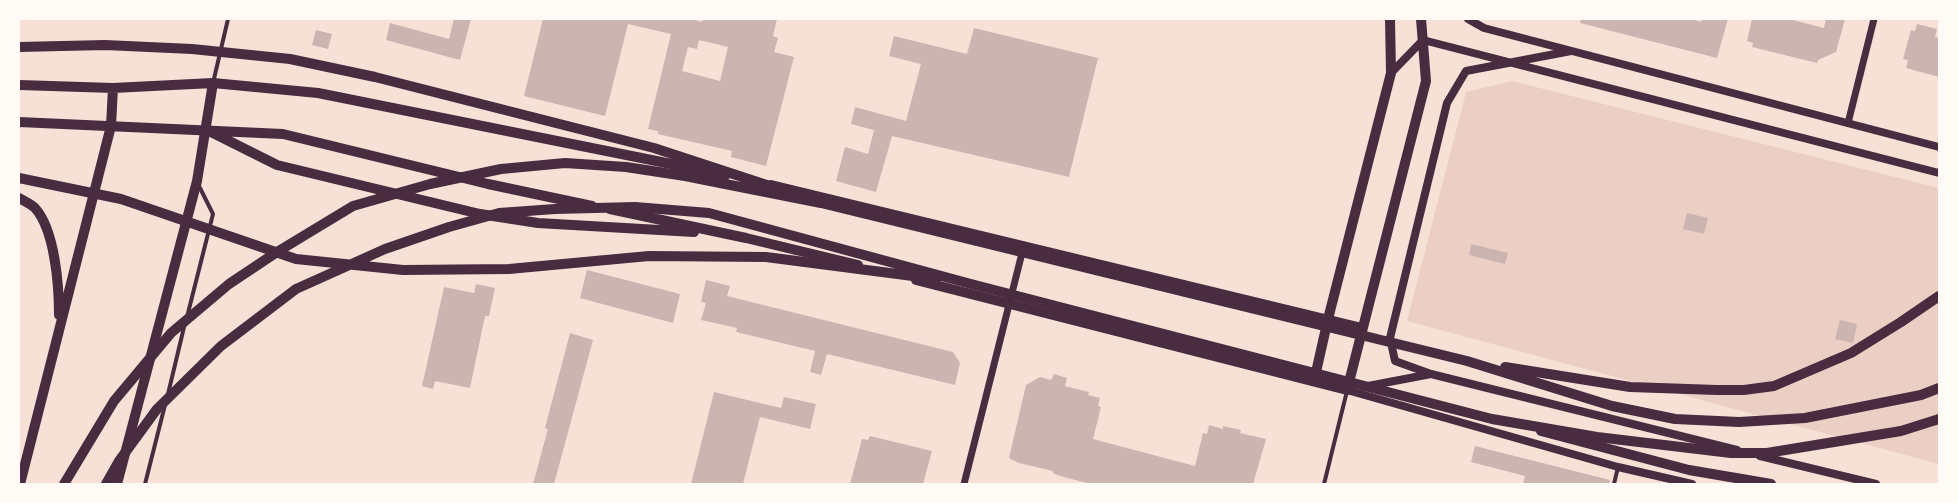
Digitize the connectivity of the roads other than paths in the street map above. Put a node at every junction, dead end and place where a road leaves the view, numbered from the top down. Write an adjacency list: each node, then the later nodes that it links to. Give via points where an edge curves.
1 (228, 19): 11 (street)
2 (1390, 19): 10 (main road)
3 (1421, 19): 6 (main road)
4 (1468, 19): 8 (main road, via 1484,28)
5 (1874, 19): 15 (street)
6 (1423, 40): 9 (main road); 10 (main road); 30 (main road, via 1426,81)
7 (19, 47): 23 (main road, via 105,45 192,49 290,59 654,148)
8 (1571, 51): 9 (main road); 15 (main road)
9 (1514, 63): 19 (main road); 33 (main road, via 1466,71 1447,103 1390,338 1395,361)
10 (1391, 73): 29 (main road)
11 (213, 83): 13 (main road); 17 (main road); 25 (main road, via 318,93 753,181)
12 (19, 85): 13 (main road)
13 (113, 88): 16 (main road)
14 (19, 122): 16 (main road)
15 (1848, 123): 18 (main road)
16 (111, 126): 17 (main road); 31 (main road)
17 (205, 129): 21 (main road); 24 (main road, via 283,134 488,184); 24 (main road, via 277,165 500,218 538,223)
18 (1939, 147)
19 (1939, 173)
20 (19, 178): 26 (main road, via 121,199 296,259 404,270 509,269 649,256 766,257)
21 (197, 181): 43 (main road); 44 (street, via 212,214)
22 (19, 198): 31 (main road, via 35,208 49,234 59,282)
23 (821, 203): 32 (main road); 41 (main road, via 685,176 626,167 565,163 494,170 430,184 353,206 276,252 229,284 171,333 114,401)
24 (730, 234): 28 (main road)
25 (1024, 247): 28 (street); 29 (main road)
26 (971, 284): 37 (main road); 42 (main road, via 709,213 635,207 499,213 386,249 296,289 221,346 157,409 119,461)
27 (1939, 296): 32 (main road, via 1851,353 1774,386 1744,390 1630,387)
28 (1009, 303): 34 (main road); 45 (street)
29 (1328, 319): 30 (main road); 34 (main road)
30 (1362, 328): 36 (main road)
31 (60, 329): 40 (main road)
32 (1467, 361): 35 (main road, via 1612,406 1675,419 1705,422 1805,418 1921,395)
33 (1431, 374): 36 (main road); 50 (main road)
34 (1313, 382): 36 (main road)
35 (1939, 388)
36 (1347, 390): 39 (main road); 46 (street)
37 (1492, 419): 38 (main road, via 1597,437 1731,454 1768,453 1835,443 1901,431); 49 (main road, via 1689,470)
38 (1939, 419)
39 (1618, 467): 47 (street); 48 (main road)
40 (20, 484)
41 (64, 484)
42 (106, 484)
43 (117, 484)
44 (146, 484)
45 (964, 484)
46 (1324, 484)
47 (1614, 484)
48 (1692, 484)
49 (1770, 484)
50 (1876, 484)

